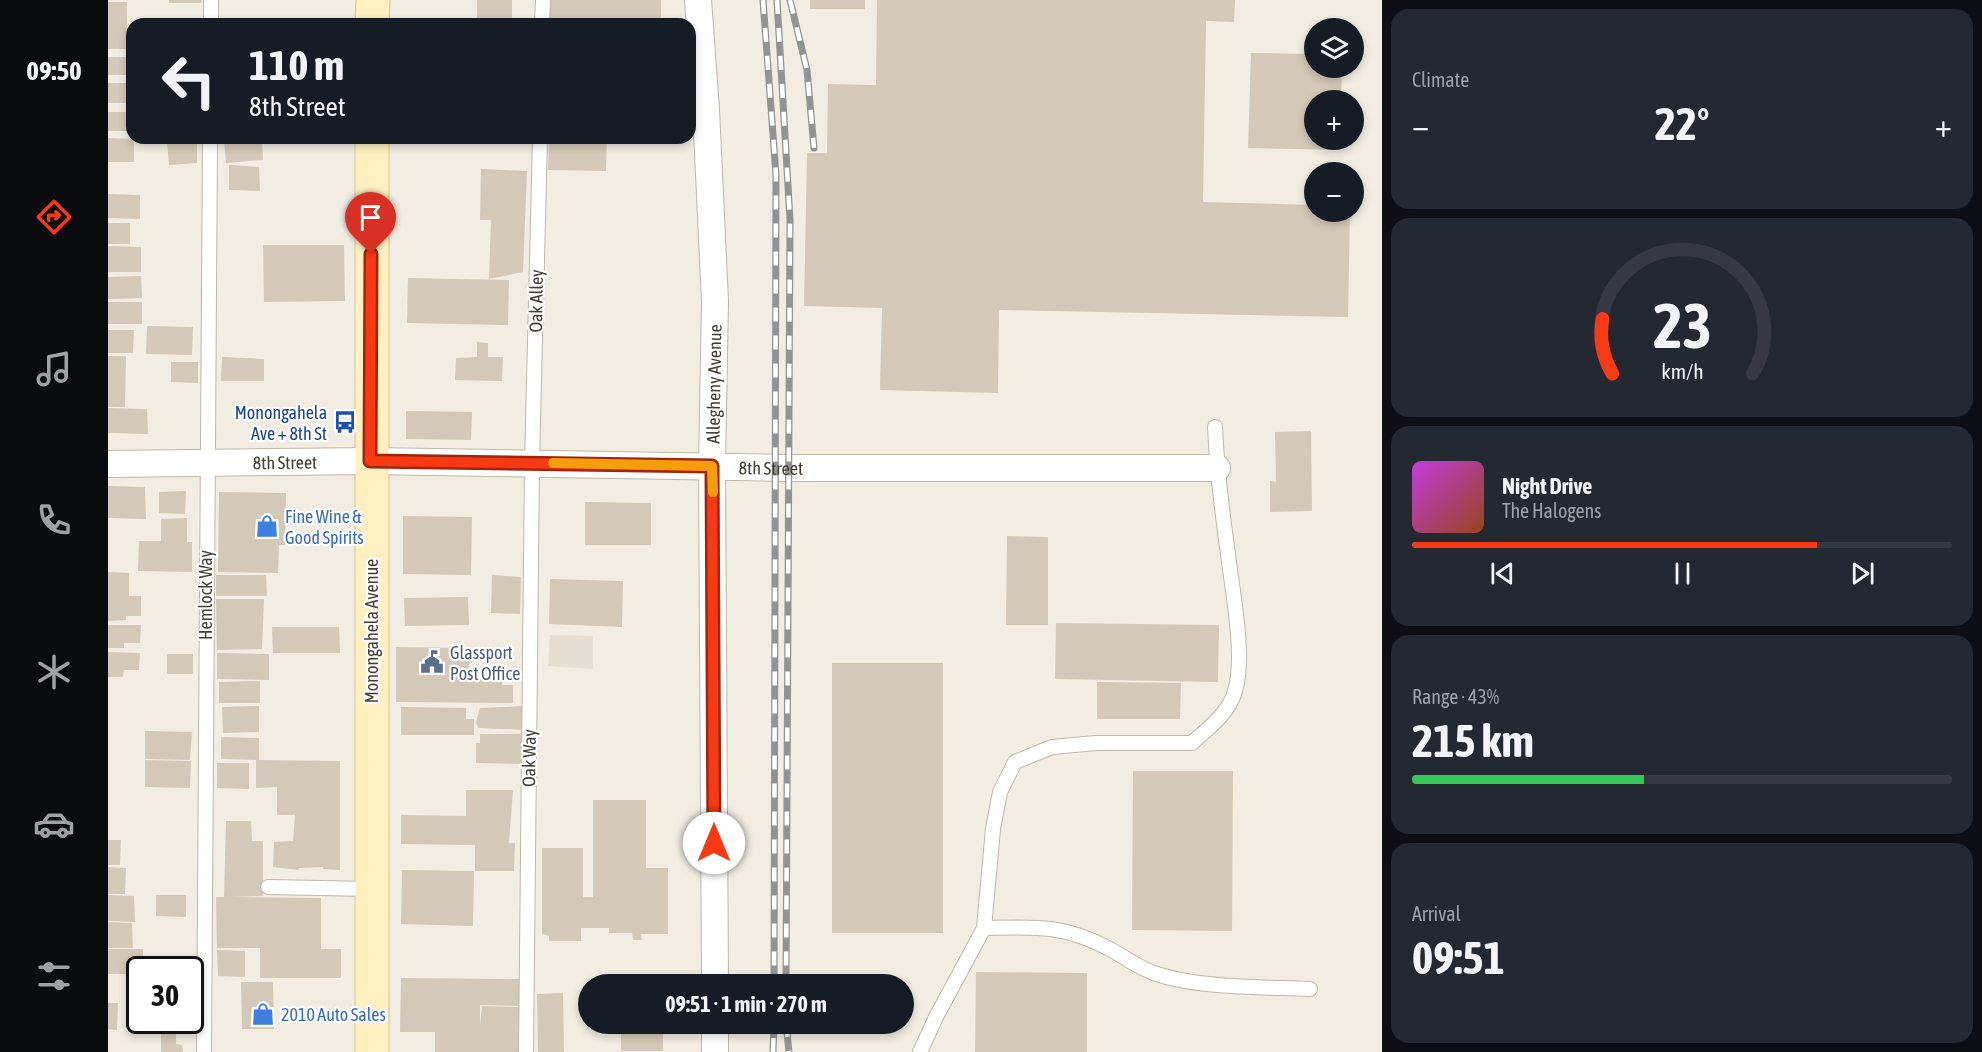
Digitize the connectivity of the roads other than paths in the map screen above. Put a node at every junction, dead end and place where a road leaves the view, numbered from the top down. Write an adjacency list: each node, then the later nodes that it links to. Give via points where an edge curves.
1 (211, 0): 5 (lane)
2 (373, 0): 6 (main road)
3 (543, 0): 7 (lane)
4 (698, 0): 16 (street, Allegheny Avenue, via 715,301)
5 (211, 18)
6 (372, 18)
7 (542, 18)
8 (210, 144): 13 (lane, Hemlock Way)
9 (372, 144): 12 (main road, Monongahela Avenue)
10 (540, 144): 14 (lane, Oak Alley)
11 (1215, 427): 17 (lane)
12 (370, 461): 13 (street, 8th Street); 14 (street, 8th Street); 19 (main road, Monongahela Avenue)
13 (206, 462): 15 (street, 8th Street); 24 (lane, Hemlock Way)
14 (532, 463): 16 (street, 8th Street); 26 (lane, Oak Way)
15 (108, 464)
16 (712, 466): 17 (street, 8th Street); 21 (street, Allegheny Avenue)
17 (1217, 468): 20 (lane, via 1238,639 1233,698 1220,717 1192,743 1052,747 1015,762 1000,792 993,829)
18 (268, 887): 19 (lane)
19 (371, 889): 25 (main road, Monongahela Avenue)
20 (984, 928): 22 (lane, via 1064,929 1161,976); 28 (lane)
21 (715, 974)
22 (1310, 989)
23 (715, 1034): 27 (street)
24 (204, 1052)
25 (372, 1052)
26 (526, 1052)
27 (716, 1052)
28 (920, 1052)

